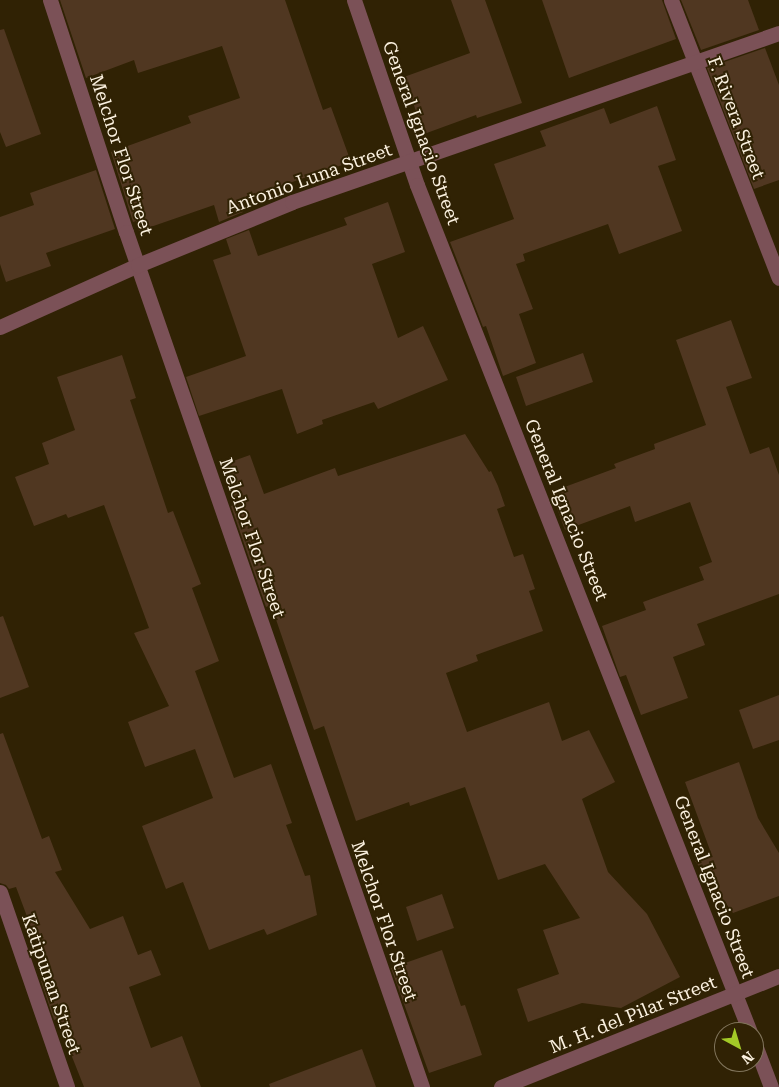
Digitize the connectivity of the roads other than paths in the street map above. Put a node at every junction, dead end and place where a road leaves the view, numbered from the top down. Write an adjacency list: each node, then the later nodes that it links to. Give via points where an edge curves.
1 (50, 0): 7 (street, Melchor Flor Street)
2 (354, 0): 6 (street, General Ignacio Street)
3 (671, 0): 5 (street, F. Rivera Street)
4 (779, 33): 5 (street, Antonio Luna Street)
5 (694, 63): 6 (street, Antonio Luna Street); 8 (street, F. Rivera Street)
6 (409, 162): 7 (street, Antonio Luna Street, via 292,202); 12 (street, General Ignacio Street)
7 (138, 265): 9 (street, Antonio Luna Street); 16 (street, Melchor Flor Street)
8 (779, 278)
9 (0, 327)
10 (0, 892): 15 (street, Katipunan Street)
11 (779, 976): 12 (street, M. H. del Pilar Street)
12 (736, 994): 13 (street, General Ignacio Street); 17 (street, M. H. del Pilar Street)
13 (746, 1022)
14 (764, 1068): 18 (street)
15 (67, 1087)
16 (422, 1087)
17 (501, 1087)
18 (771, 1087)

